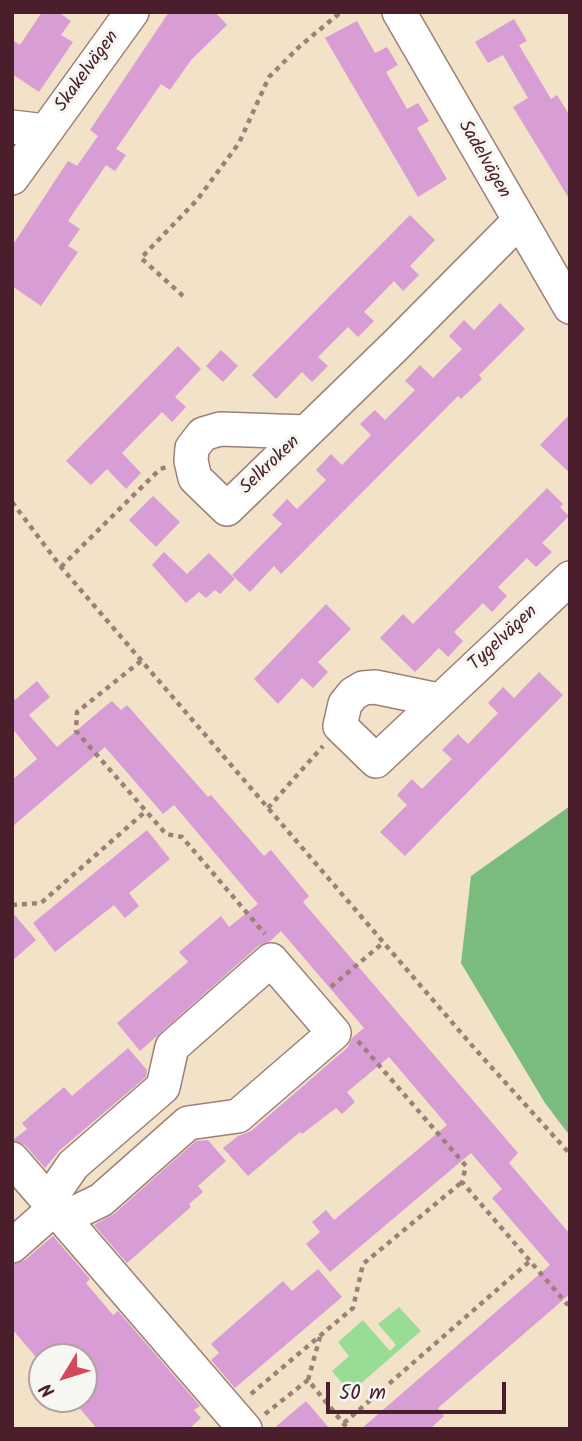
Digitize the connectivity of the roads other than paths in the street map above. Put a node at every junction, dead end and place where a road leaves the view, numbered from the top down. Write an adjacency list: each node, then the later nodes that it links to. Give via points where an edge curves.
1 (132, 12): 4 (street, Skakelvägen)
2 (399, 12): 6 (street, Sadelvägen)
3 (12, 127): 4 (street, Skakelvägen)
4 (45, 131): 5 (street, Skakelvägen)
5 (12, 178)
6 (518, 222): 7 (street, Sadelvägen); 8 (street, Selkroken)
7 (570, 307)
8 (306, 432): 8 (street, Selkroken, via 220,429 203,434 192,448 195,478 227,509)
9 (570, 578): 10 (street, Tygelvägen)
10 (438, 700): 10 (street, Tygelvägen, via 363,688 345,704 340,726 376,761)
11 (12, 1158): 12 (street)
12 (56, 1209): 12 (street, via 102,1200 188,1123 237,1116 334,1033 271,960 172,1047 163,1087 73,1165); 13 (street); 14 (street)
13 (12, 1246)
14 (241, 1422)

